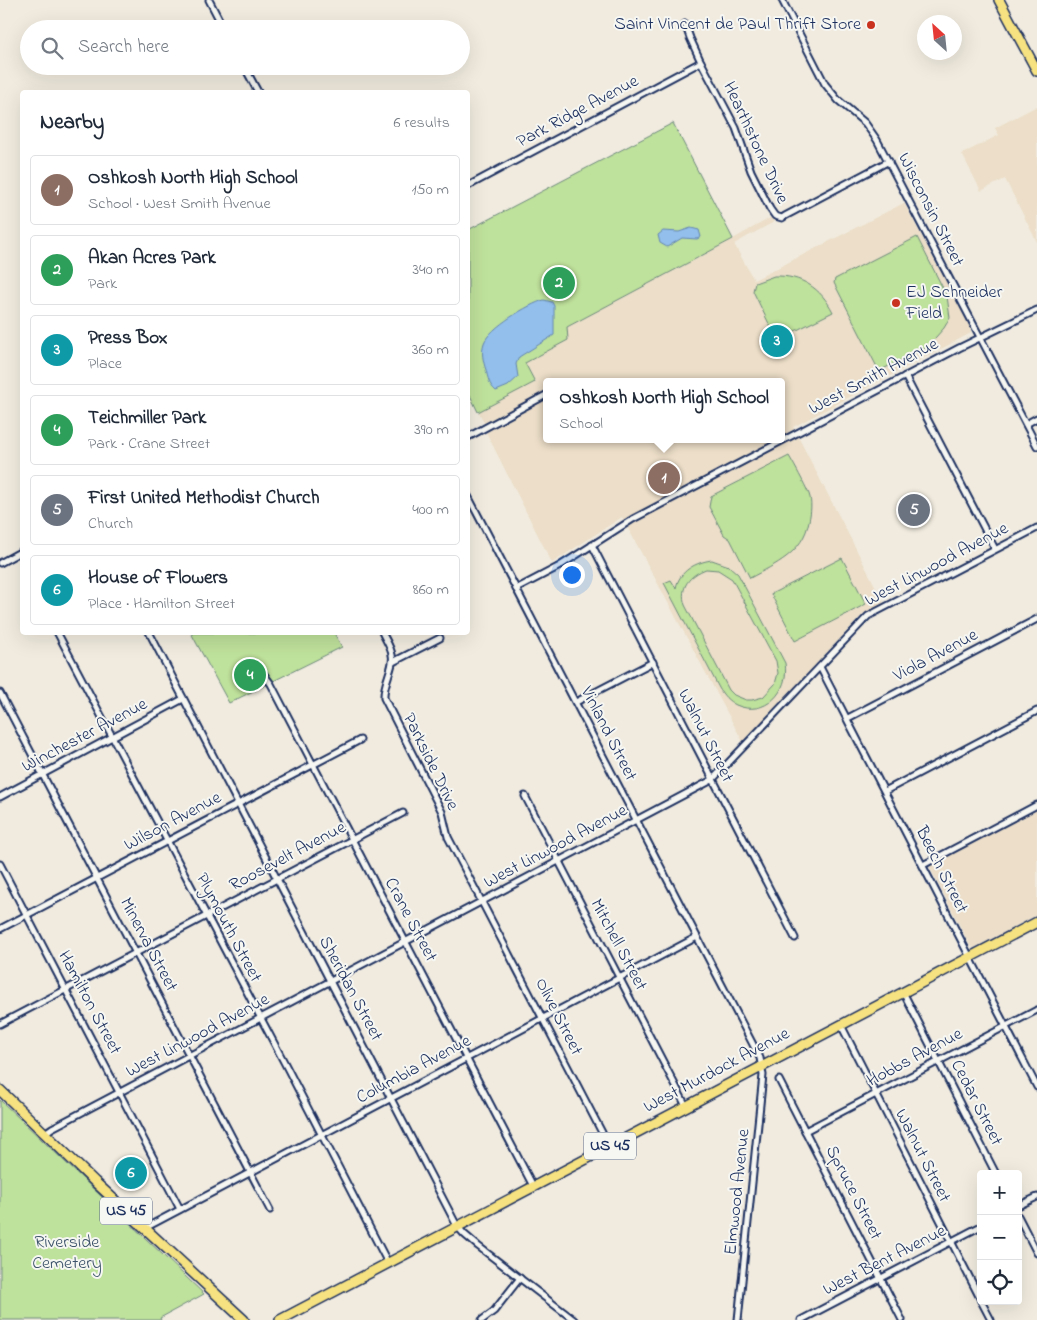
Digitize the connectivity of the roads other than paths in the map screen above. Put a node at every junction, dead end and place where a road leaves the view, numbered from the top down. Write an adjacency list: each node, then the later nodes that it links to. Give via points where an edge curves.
1 (209, 0): 4 (street)
2 (782, 0): 10 (street, Wisconsin Street, via 825,84 874,133)
3 (999, 0): 7 (main road)
4 (219, 20)
5 (685, 24): 6 (street, Hearthstone Drive)
6 (701, 62): 10 (street, Hearthstone Drive, via 732,120 751,171 773,215 785,216); 11 (street, Park Ridge Avenue)
7 (1037, 72)
8 (249, 75): 9 (street)
9 (257, 90)
10 (889, 161): 13 (street, Wisconsin Street)
11 (470, 185)
12 (1037, 310): 13 (street, West Smith Avenue)
13 (980, 338): 14 (street, West Smith Avenue); 17 (street, Wisconsin Street)
14 (905, 376): 19 (street, West Smith Avenue); 25 (street)
15 (543, 397): 18 (street)
16 (1037, 418): 17 (street)
17 (1026, 424): 21 (street, Wisconsin Street)
18 (470, 436)
19 (785, 439)
20 (777, 443): 24 (street, West Smith Avenue, via 632,519)
21 (1037, 446)
22 (470, 500): 28 (street, Vinland Street)
23 (1037, 528): 25 (street, West Linwood Avenue)
24 (592, 545): 28 (street, West Smith Avenue); 35 (street, Walnut Street)
25 (996, 549): 36 (street, West Linwood Avenue, via 868,616)
26 (20, 552): 27 (street)
27 (0, 563)
28 (516, 589): 40 (street, Vinland Street)
29 (1037, 619): 42 (street, Viola Avenue)
30 (59, 635): 43 (street, Plymouth Street)
31 (150, 635): 39 (street, Sheridan Street)
32 (383, 635): 34 (street)
33 (440, 638): 34 (street)
34 (393, 662): 62 (street, Parkside Drive, via 384,687 384,698 442,812 448,837)
35 (653, 662): 40 (street); 47 (street, Walnut Street)
36 (820, 667): 42 (street, Beech Street); 47 (street, West Linwood Avenue)
37 (260, 669): 45 (street, Crane Street)
38 (0, 693): 46 (street, Minerva Street)
39 (183, 699): 43 (street, Winchester Avenue); 51 (street, Sheridan Street)
40 (576, 702): 54 (street, Vinland Street)
41 (1037, 711): 48 (street)
42 (848, 718): 48 (street, Beech Street)
43 (113, 737): 46 (street, Winchester Avenue); 56 (street, Plymouth Street)
44 (360, 740): 45 (street, Wilson Avenue)
45 (313, 764): 51 (street, Wilson Avenue); 55 (street, Crane Street)
46 (43, 774): 50 (street, Winchester Avenue); 60 (street, Minerva Street)
47 (712, 780): 54 (street, West Linwood Avenue); 68 (street, Walnut Street)
48 (885, 790): 59 (street, Beech Street)
49 (526, 796): 57 (street, Mitchell Street)
50 (0, 797)
51 (238, 804): 56 (street, Wilson Avenue); 61 (street, Sheridan Street)
52 (1037, 804): 59 (street)
53 (403, 813): 55 (street, Roosevelt Avenue)
54 (637, 820): 57 (street, West Linwood Avenue); 67 (street, Vinland Street)
55 (352, 839): 61 (street, Roosevelt Avenue); 69 (street, Crane Street)
56 (167, 840): 60 (street, Wilson Avenue); 64 (street, Plymouth Street)
57 (559, 861): 62 (street, West Linwood Avenue); 72 (street, Mitchell Street)
58 (0, 864): 63 (street, Hamilton Street)
59 (923, 865): 71 (street, Beech Street)
60 (97, 877): 63 (street, Wilson Avenue); 70 (street, Minerva Street)
61 (277, 879): 64 (street, Roosevelt Avenue); 73 (street, Sheridan Street)
62 (482, 901): 69 (street, West Linwood Avenue); 78 (street, Olive Street)
63 (27, 915): 66 (street, Wilson Avenue); 74 (street, Hamilton Street)
64 (206, 916): 70 (street, Roosevelt Avenue); 77 (street, Plymouth Street)
65 (1037, 922): 71 (main road, West Murdock Avenue / US 45)
66 (0, 929)
67 (697, 938): 72 (street, Columbia Avenue); 85 (street, Vinland Street, via 760,1058)
68 (795, 938)
69 (406, 942): 73 (street, West Linwood Avenue); 83 (street, Crane Street)
70 (137, 952): 74 (street, Roosevelt Avenue); 82 (street, Minerva Street)
71 (971, 957): 75 (main road, West Murdock Avenue / US 45); 81 (street, Beech Street)
72 (621, 978): 78 (street, Columbia Avenue); 92 (street, Mitchell Street)
73 (331, 981): 77 (street, West Linwood Avenue); 91 (street, Sheridan Street)
74 (66, 990): 79 (street, Roosevelt Avenue); 89 (street, Hamilton Street)
75 (903, 992): 80 (main road, West Murdock Avenue / US 45); 84 (street, Cedar Street)
76 (1037, 1010): 81 (street, Hobbs Avenue)
77 (260, 1018): 82 (street, West Linwood Avenue); 95 (street, Plymouth Street)
78 (543, 1018): 83 (street, Columbia Avenue); 96 (street, Olive Street)
79 (0, 1024)
80 (841, 1025): 85 (main road, West Murdock Avenue / US 45); 90 (street, Walnut Street)
81 (1006, 1026): 84 (street, Hobbs Avenue); 87 (street, Beech Street)
82 (189, 1054): 89 (street, West Linwood Avenue); 98 (street, Minerva Street)
83 (466, 1058): 91 (street, Columbia Avenue); 99 (street, Crane Street)
84 (938, 1062): 90 (street, Hobbs Avenue); 97 (street, Cedar Street)
85 (761, 1066): 92 (main road, West Murdock Avenue / US 45); 119 (street, Elmwood Avenue, via 762,1085)
86 (779, 1080): 93 (street, Spruce Street)
87 (1037, 1087)
88 (0, 1090): 94 (main road, US 45)
89 (120, 1092): 94 (street, West Linwood Avenue); 102 (street, Hamilton Street)
90 (875, 1095): 93 (street, Hobbs Avenue); 108 (street, Walnut Street)
91 (392, 1098): 95 (street, Columbia Avenue); 105 (street, Sheridan Street)
92 (686, 1106): 96 (main road, West Murdock Avenue / US 45)
93 (805, 1131): 112 (street, Spruce Street)
94 (45, 1133): 106 (main road, US 45)
95 (322, 1134): 98 (street, Columbia Avenue); 110 (street, Plymouth Street)
96 (610, 1146): 99 (main road, West Murdock Avenue / US 45)
97 (994, 1170)
98 (250, 1171): 102 (street, Columbia Avenue); 103 (street, Minerva Street)
99 (533, 1186): 105 (main road, West Murdock Avenue / US 45)
100 (1037, 1196): 101 (street)
101 (1022, 1204)
102 (180, 1209): 106 (street, Columbia Avenue)
103 (270, 1210)
104 (1022, 1224): 109 (street)
105 (457, 1226): 110 (main road, West Murdock Avenue / US 45); 111 (street, Sheridan Street)
106 (145, 1228): 115 (main road, US 45)
107 (977, 1228): 108 (street, West Bent Avenue)
108 (951, 1242): 112 (street, West Bent Avenue); 113 (street, Walnut Street)
109 (1037, 1253)
110 (388, 1263): 116 (main road, West Murdock Avenue / US 45)
111 (520, 1278): 117 (street, via 494,1311); 118 (street, Sheridan Street)
112 (881, 1278): 120 (street, West Bent Avenue); 121 (street, Spruce Street)
113 (977, 1293)
114 (983, 1305): 122 (street, Walnut Street)
115 (244, 1320)
116 (280, 1320)
117 (482, 1320)
118 (574, 1320)
119 (738, 1320)
120 (801, 1320)
121 (902, 1320)
122 (991, 1320)

